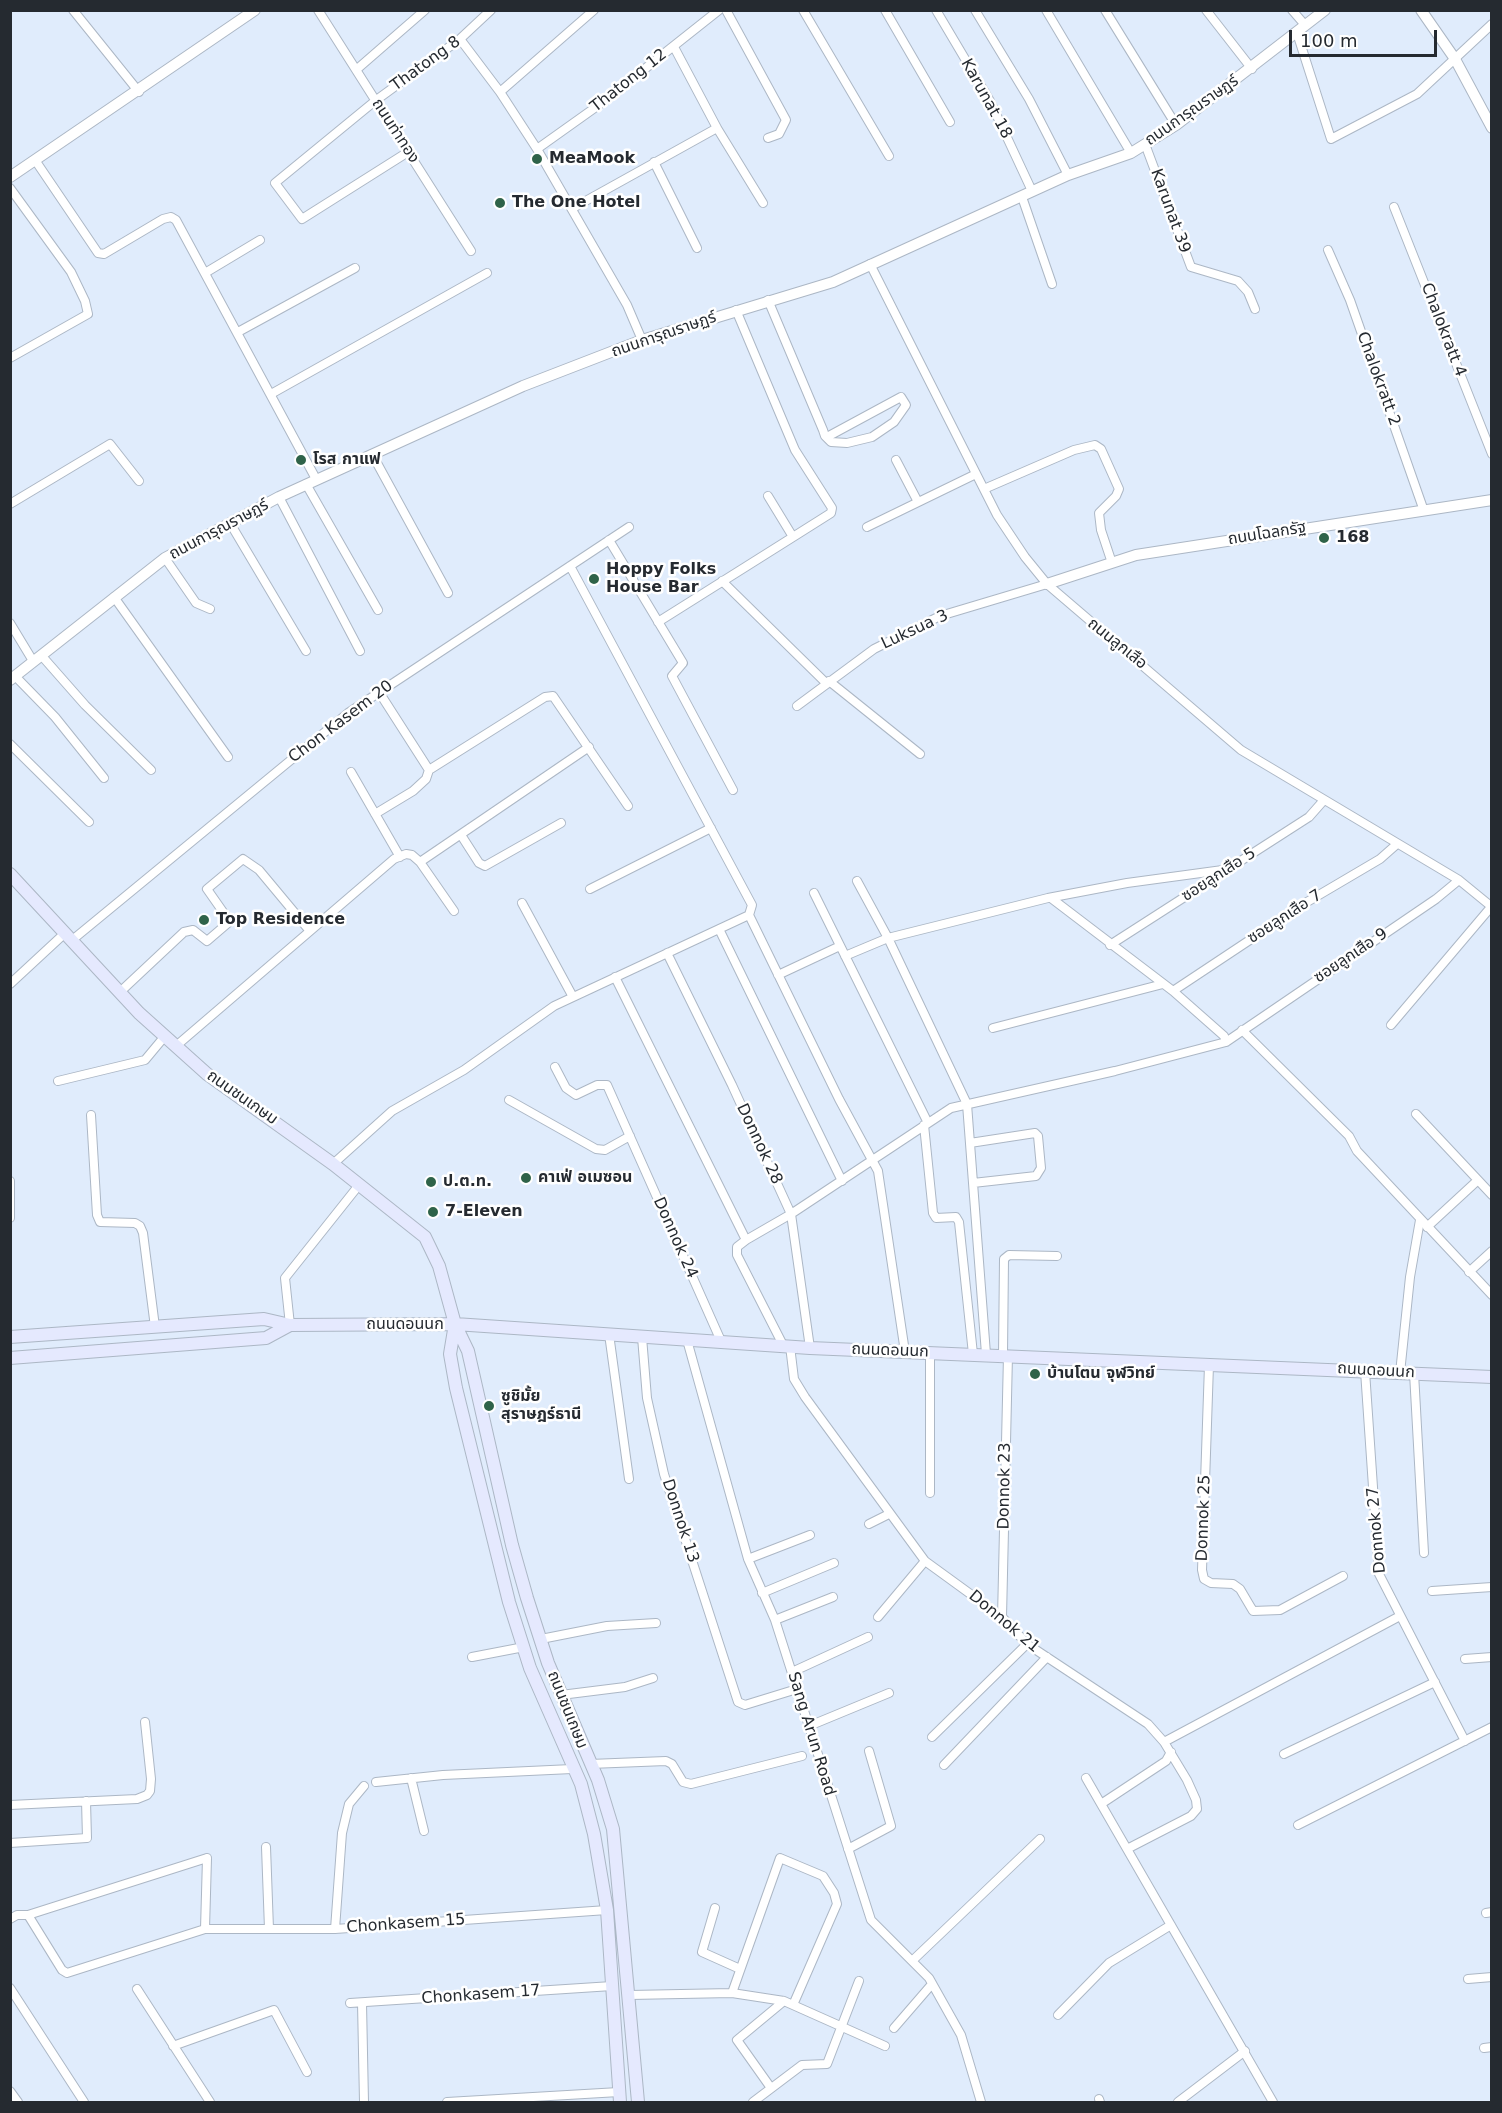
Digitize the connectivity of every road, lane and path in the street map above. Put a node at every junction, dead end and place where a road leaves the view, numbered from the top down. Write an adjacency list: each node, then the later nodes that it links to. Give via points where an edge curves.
1 (73, 10): 26 (street)
2 (255, 10): 26 (street)
3 (318, 10): 25 (street, ถนนท่าทอง)
4 (425, 10): 25 (street)
5 (491, 10): 21 (street, Thatong 8)
6 (594, 10): 27 (street)
7 (719, 10): 22 (street, Thatong 12)
8 (726, 10): 33 (street, via 786,120 779,134)
9 (803, 10): 38 (street)
10 (885, 10): 29 (street)
11 (936, 10): 44 (street, Karunat 18, via 990,101)
12 (975, 10): 41 (street, via 1029,99)
13 (1046, 10): 37 (street)
14 (1105, 10): 31 (street)
15 (1206, 10): 24 (street)
16 (1292, 10): 20 (street)
17 (1325, 10): 20 (street, ถนนการุณราษฏร์)
18 (1421, 10): 23 (street)
19 (1491, 24): 23 (street)
20 (1301, 29): 23 (street, via 1331,139 1417,94); 24 (street, ถนนการุณราษฏร์)
21 (460, 39): 27 (street); 28 (street, Thatong 8)
22 (674, 47): 32 (street); 35 (street, Thatong 12)
23 (1455, 59): 30 (street)
24 (1252, 69): 31 (street, ถนนการุณราษฏร์)
25 (356, 70): 28 (street, ถนนท่าทอง)
26 (139, 92): 39 (street)
27 (500, 92): 35 (street)
28 (375, 101): 36 (street, ถนนท่าทอง); 36 (street, Thatong 8, via 276,183 302,219)
29 (950, 122)
30 (1490, 124)
31 (1176, 125): 34 (street, ถนนการุณราษฏร์)
32 (717, 128): 40 (street); 46 (street)
33 (768, 138)
34 (1145, 144): 37 (street, ถนนการุณราษฏร์); 59 (street, Karunat 39, via 1191,267 1238,281)
35 (537, 149): 48 (street)
36 (408, 152): 52 (street, ถนนท่าทอง)
37 (1131, 153): 41 (street, ถนนการุณราษฏร์)
38 (889, 156)
39 (35, 160): 42 (street); 55 (street, via 98,254 171,217)
40 (654, 162): 48 (street); 50 (street)
41 (1068, 175): 44 (street, ถนนการุณราษฏร์)
42 (10, 177)
43 (10, 188): 63 (street, via 71,272 88,314)
44 (1032, 191): 45 (street, ถนนการุณราษฏร์)
45 (1022, 197): 53 (street, ถนนการุณราษฏร์); 57 (street)
46 (763, 203)
47 (1394, 207): 67 (street, Chalokratt 4)
48 (573, 208): 62 (street)
49 (260, 240): 55 (street)
50 (697, 248)
51 (1328, 250): 78 (street, Chalokratt 2, via 1354,311)
52 (471, 252)
53 (870, 264): 58 (street, ถนนการุณราษฏร์, via 833,282); 69 (street, ถนนลูกเสือ)
54 (355, 268): 61 (street)
55 (205, 273): 61 (street)
56 (487, 273): 64 (street)
57 (1053, 284)
58 (768, 300): 60 (street, ถนนการุณราษฏร์); 65 (street)
59 (1255, 309)
60 (736, 310): 62 (street, ถนนการุณราษฏร์); 82 (street, via 795,450 832,508 831,513)
61 (238, 332): 64 (street)
62 (642, 340): 66 (street, ถนนการุณราษฏร์, via 523,386)
63 (10, 358)
64 (271, 394): 71 (street)
65 (827, 437): 65 (street, via 837,443 873,436 894,422 906,405 901,397)
66 (372, 454): 71 (street, ถนนการุณราษฏร์); 89 (street)
67 (1491, 454)
68 (896, 460): 76 (street)
69 (976, 474): 72 (street, ถนนลูกเสือ); 76 (street)
70 (139, 481): 77 (street, via 110,444)
71 (311, 481): 74 (street, ถนนการุณราษฏร์); 92 (street)
72 (984, 489): 85 (street, via 1074,450 1095,445 1101,449 1119,489 1099,513); 88 (street, ถนนลูกเสือ, via 1025,557)
73 (768, 496): 82 (street)
74 (279, 497): 79 (street, ถนนการุณราษฏร์); 96 (street)
75 (1491, 500): 78 (street, ถนนโฉลกรัฐ)
76 (918, 502): 81 (street)
77 (10, 504)
78 (1424, 511): 85 (street, ถนนโฉลกรัฐ, via 1262,534 1136,555)
79 (230, 523): 84 (street, ถนนการุณราษฏร์); 95 (street)
80 (630, 527): 83 (street, Chon Kasem 20)
81 (867, 527)
82 (793, 537): 87 (street)
83 (609, 540): 86 (street, Chon Kasem 20); 93 (street)
84 (165, 558): 90 (street, ถนนการุณราษฏร์); 91 (street, via 196,603)
85 (1112, 563): 88 (street, ถนนโฉลกรัฐ)
86 (570, 566): 100 (street, Chon Kasem 20); 116 (street)
87 (722, 582): 93 (street); 99 (street)
88 (1047, 584): 99 (street, Luksua 3, via 940,616 874,649); 111 (street, ถนนลูกเสือ, via 1241,750)
89 (448, 593)
90 (114, 597): 97 (street, ถนนการุณราษฏร์); 105 (street)
91 (210, 609)
92 (378, 610)
93 (658, 622): 110 (street, via 683,663 672,676)
94 (10, 623): 97 (street)
95 (306, 651)
96 (360, 651)
97 (37, 658): 98 (street, ถนนการุณราษฏร์); 107 (street)
98 (13, 678): 109 (street, via 56,717)
99 (828, 682): 101 (street, Luksua 3); 104 (street)
100 (378, 692): 106 (street); 134 (street, Chon Kasem 20)
101 (797, 706)
102 (10, 744): 114 (street)
103 (589, 747): 106 (street, via 554,696 545,697); 112 (street); 117 (street)
104 (920, 754)
105 (228, 757)
106 (429, 770): 113 (street, via 413,791)
107 (151, 771)
108 (351, 772): 113 (street)
109 (104, 778)
110 (734, 790)
111 (1324, 800): 118 (street, ถนนลูกเสือ); 121 (street, ซอยลูกเสือ 5, via 1308,817)
112 (628, 806)
113 (375, 814): 119 (street)
114 (89, 822)
115 (561, 823): 117 (street, via 485,866)
116 (711, 828): 125 (street); 131 (street, via 752,905)
117 (461, 835): 120 (street)
118 (1397, 844): 123 (street, ถนนลูกเสือ); 144 (street, ซอยลูกเสือ 7, via 1380,859)
119 (399, 857): 120 (street, via 412,855); 133 (street)
120 (420, 862): 130 (street)
121 (1230, 869): 127 (street); 136 (street, ซอยลูกเสือ 5)
122 (10, 874): 134 (main road, ถนนชนเกษม)
123 (1459, 880): 129 (street, ถนนลูกเสือ); 149 (street, ซอยลูกเสือ 9)
124 (857, 881): 135 (street)
125 (590, 889)
126 (814, 893): 137 (street)
127 (1051, 898): 135 (street); 136 (street)
128 (522, 903): 146 (street)
129 (1491, 907): 147 (street)
130 (454, 911)
131 (749, 915): 132 (street); 140 (street)
132 (720, 929): 138 (street); 166 (street)
133 (309, 930): 145 (street, via 259,870 243,859 207,889 228,923 207,941 194,930 184,932); 152 (street)
134 (67, 938): 142 (street, Chon Kasem 20); 145 (main road, ถนนชนเกษม)
135 (888, 938): 139 (street); 156 (street)
136 (1110, 945): 143 (street)
137 (840, 946): 139 (street); 140 (street)
138 (667, 953): 141 (street); 170 (street, Donnok 28)
139 (845, 956): 159 (street)
140 (778, 975): 162 (street)
141 (615, 977): 146 (street); 174 (street)
142 (10, 984)
143 (1163, 984): 144 (street); 148 (street)
144 (1173, 991): 151 (street)
145 (120, 992): 150 (main road, ถนนชนเกษม)
146 (573, 997): 163 (street, via 554,1006 464,1070 392,1111)
147 (1391, 1025)
148 (993, 1028)
149 (1242, 1030): 151 (street, ซอยลูกเสือ 9); 172 (street, via 1349,1136 1357,1151)
150 (165, 1036): 152 (main road, ถนนชนเกษม); 154 (street, via 145,1060)
151 (1226, 1042): 156 (street)
152 (176, 1046): 163 (main road, ถนนชนเกษม, via 207,1074)
153 (555, 1067): 160 (street, Donnok 24, via 576,1095 597,1085 607,1085)
154 (58, 1081)
155 (509, 1100): 160 (street, via 596,1149 605,1150)
156 (967, 1104): 159 (street, via 951,1108); 161 (street)
157 (1416, 1114): 164 (street)
158 (91, 1115): 181 (street, via 97,1215 100,1222 140,1226)
159 (926, 1124): 162 (street); 191 (street, via 933,1213 936,1218 956,1217 959,1222)
160 (630, 1136): 186 (street, Donnok 24)
161 (970, 1143): 167 (street); 167 (street, via 1035,1133 1041,1168 1036,1176)
162 (871, 1162): 166 (street); 189 (street, via 878,1171)
163 (333, 1164): 168 (main road, ถนนชนเกษม)
164 (1478, 1180): 169 (street); 173 (street)
165 (10, 1181): 171 (street)
166 (842, 1181): 170 (street)
167 (973, 1183): 192 (street)
168 (359, 1185): 179 (main road, ถนนชนเกษม, via 425,1237 439,1266); 180 (street, via 285,1278)
169 (1491, 1195)
170 (791, 1215): 174 (street); 188 (street, Donnok 28)
171 (10, 1218)
172 (1420, 1220): 173 (street); 197 (street)
173 (1427, 1227): 177 (street)
174 (746, 1240): 187 (street, via 737,1247 737,1255)
175 (1491, 1251): 177 (street)
176 (1057, 1256): 193 (street, Donnok 23, via 1009,1255 1005,1259)
177 (1469, 1272): 178 (street)
178 (1491, 1295)
179 (455, 1324): 180 (main road, ถนนดอนนก); 182 (main road, ถนนดอนนก); 220 (main road, ถนนชนเกษม, via 468,1351 512,1545); 222 (main road, ถนนชนเกษม, via 450,1354 456,1388 509,1602)
180 (290, 1325): 181 (main road, ถนนดอนนก, via 264,1319); 194 (main road, ถนนดอนนก, via 266,1338)
181 (155, 1327): 183 (main road, ถนนดอนนก)
182 (609, 1334): 184 (main road, ถนนดอนนก); 200 (street)
183 (10, 1337)
184 (642, 1337): 185 (main road, ถนนดอนนก); 230 (street, Donnok 13, via 647,1398 664,1474 738,1702 745,1705)
185 (687, 1340): 186 (main road, ถนนดอนนก); 206 (street, Sang Arun Road)
186 (721, 1341): 187 (main road, ถนนดอนนก)
187 (787, 1346): 188 (main road, ถนนดอนนก); 202 (street, Donnok 21, via 794,1379)
188 (810, 1348): 189 (main road, ถนนดอนนก)
189 (905, 1352): 190 (main road, ถนนดอนนก)
190 (930, 1353): 191 (main road, ถนนดอนนก); 201 (street)
191 (973, 1354): 192 (main road, ถนนดอนนก)
192 (986, 1354): 193 (main road, ถนนดอนนก)
193 (1006, 1355): 195 (main road, ถนนดอนนก); 216 (street, Donnok 23)
194 (10, 1358)
195 (1209, 1365): 196 (main road, ถนนดอนนก); 209 (street, Donnok 25, via 1204,1579 1233,1584 1253,1611 1280,1610)
196 (1365, 1371): 197 (main road, ถนนดอนนก); 214 (street, Donnok 27, via 1379,1574)
197 (1400, 1373): 198 (main road, ถนนดอนนก)
198 (1414, 1373): 199 (main road, ถนนดอนนก); 205 (street)
199 (1491, 1377)
200 (630, 1479)
201 (930, 1492)
202 (889, 1514): 203 (street); 207 (street, Donnok 21)
203 (869, 1524)
204 (810, 1535): 206 (street)
205 (1424, 1553)
206 (748, 1559): 212 (street, Sang Arun Road)
207 (925, 1561): 215 (street); 216 (street, Donnok 21)
208 (834, 1563): 212 (street)
209 (1342, 1576)
210 (1491, 1587): 211 (street)
211 (1432, 1591)
212 (762, 1593): 217 (street, Sang Arun Road)
213 (833, 1597): 217 (street)
214 (1400, 1616): 229 (street, Donnok 27); 238 (street)
215 (878, 1617)
216 (1002, 1617): 221 (street, Donnok 21)
217 (775, 1620): 227 (street, Sang Arun Road)
218 (656, 1623): 220 (street, via 607,1626)
219 (868, 1637): 227 (street)
220 (541, 1639): 232 (main road, ถนนชนเกษม)
221 (1027, 1644): 224 (street, Donnok 21); 236 (street)
222 (524, 1647): 223 (street); 245 (main road, ถนนชนเกษม)
223 (472, 1657)
224 (1047, 1657): 238 (street, Donnok 21, via 1148,1724); 244 (street)
225 (1491, 1657): 226 (street)
226 (1465, 1659)
227 (792, 1672): 230 (street, Sang Arun Road)
228 (653, 1678): 232 (street, via 625,1687)
229 (1435, 1682): 237 (street, Donnok 27); 241 (street)
230 (797, 1689): 234 (street, Sang Arun Road)
231 (889, 1693): 234 (street)
232 (561, 1695): 243 (main road, ถนนชนเกษม)
233 (145, 1722): 250 (street, via 150,1791 137,1799)
234 (809, 1726): 258 (street, Sang Arun Road)
235 (1491, 1727): 237 (street)
236 (932, 1737)
237 (1465, 1741): 253 (street)
238 (1164, 1742): 240 (street, Donnok 21)
239 (869, 1751): 258 (street, via 891,1826)
240 (1171, 1752): 251 (street, via 1166,1761); 259 (street, Donnok 21, via 1197,1809 1191,1816)
241 (1284, 1754)
242 (801, 1756): 243 (street, via 691,1784 683,1782 666,1761)
243 (590, 1764): 278 (main road, ถนนชนเกษม, via 613,1829)
244 (944, 1765)
245 (572, 1769): 246 (street); 261 (main road, ถนนชนเกษม, via 581,1784 594,1834)
246 (411, 1778): 248 (street); 254 (street)
247 (1086, 1778): 251 (street)
248 (376, 1782)
249 (364, 1786): 267 (street, via 349,1804 342,1833)
250 (86, 1801): 252 (street); 256 (street, via 87,1838)
251 (1101, 1804): 259 (street)
252 (10, 1805)
253 (1298, 1825)
254 (424, 1831)
255 (1040, 1839): 268 (street)
256 (10, 1843)
257 (266, 1847): 266 (street)
258 (848, 1849): 268 (street, Sang Arun Road, via 871,1920)
259 (1126, 1849): 264 (street)
260 (715, 1908): 269 (street, via 702,1952)
261 (607, 1910): 267 (street, Chonkasem 15); 274 (main road, ถนนชนเกษม)
262 (28, 1915): 263 (street); 265 (street, Chonkasem 15, via 67,1973); 265 (street, via 207,1858)
263 (10, 1919)
264 (1171, 1925): 283 (street, via 1109,1963); 288 (street)
265 (205, 1929): 266 (street, Chonkasem 15)
266 (269, 1929): 267 (street, Chonkasem 15)
267 (335, 1929)
268 (912, 1961): 273 (street, Sang Arun Road)
269 (740, 1969): 277 (street); 282 (street, via 780,1858 823,1876 837,1904)
270 (1491, 1977): 271 (street)
271 (1468, 1979)
272 (859, 1981): 284 (street)
273 (932, 1984): 285 (street); 300 (street, Sang Arun Road, via 961,2035)
274 (612, 1986): 281 (street, Chonkasem 17); 292 (main road, ถนนชนเกษม)
275 (10, 1988): 294 (street)
276 (137, 1989): 286 (street)
277 (732, 1993): 278 (street); 279 (street)
278 (630, 1995): 298 (main road, ถนนชนเกษม)
279 (784, 2001): 282 (street); 290 (street, via 737,2040)
280 (350, 2003): 281 (street, Chonkasem 17)
281 (362, 2003): 296 (street)
282 (793, 2005): 284 (street)
283 (1058, 2015)
284 (842, 2027): 287 (street); 290 (street, via 827,2064 801,2065)
285 (894, 2028)
286 (173, 2046): 289 (street, via 274,2010); 295 (street)
287 (885, 2046)
288 (1245, 2050): 301 (street); 302 (street)
289 (307, 2072)
290 (771, 2088): 299 (street)
291 (10, 2091): 293 (street)
292 (620, 2097): 297 (street)
293 (18, 2103)
294 (84, 2103)
295 (210, 2103)
296 (364, 2103)
297 (447, 2103)
298 (638, 2103)
299 (753, 2103)
300 (981, 2103)
301 (1178, 2103)
302 (1273, 2103)

